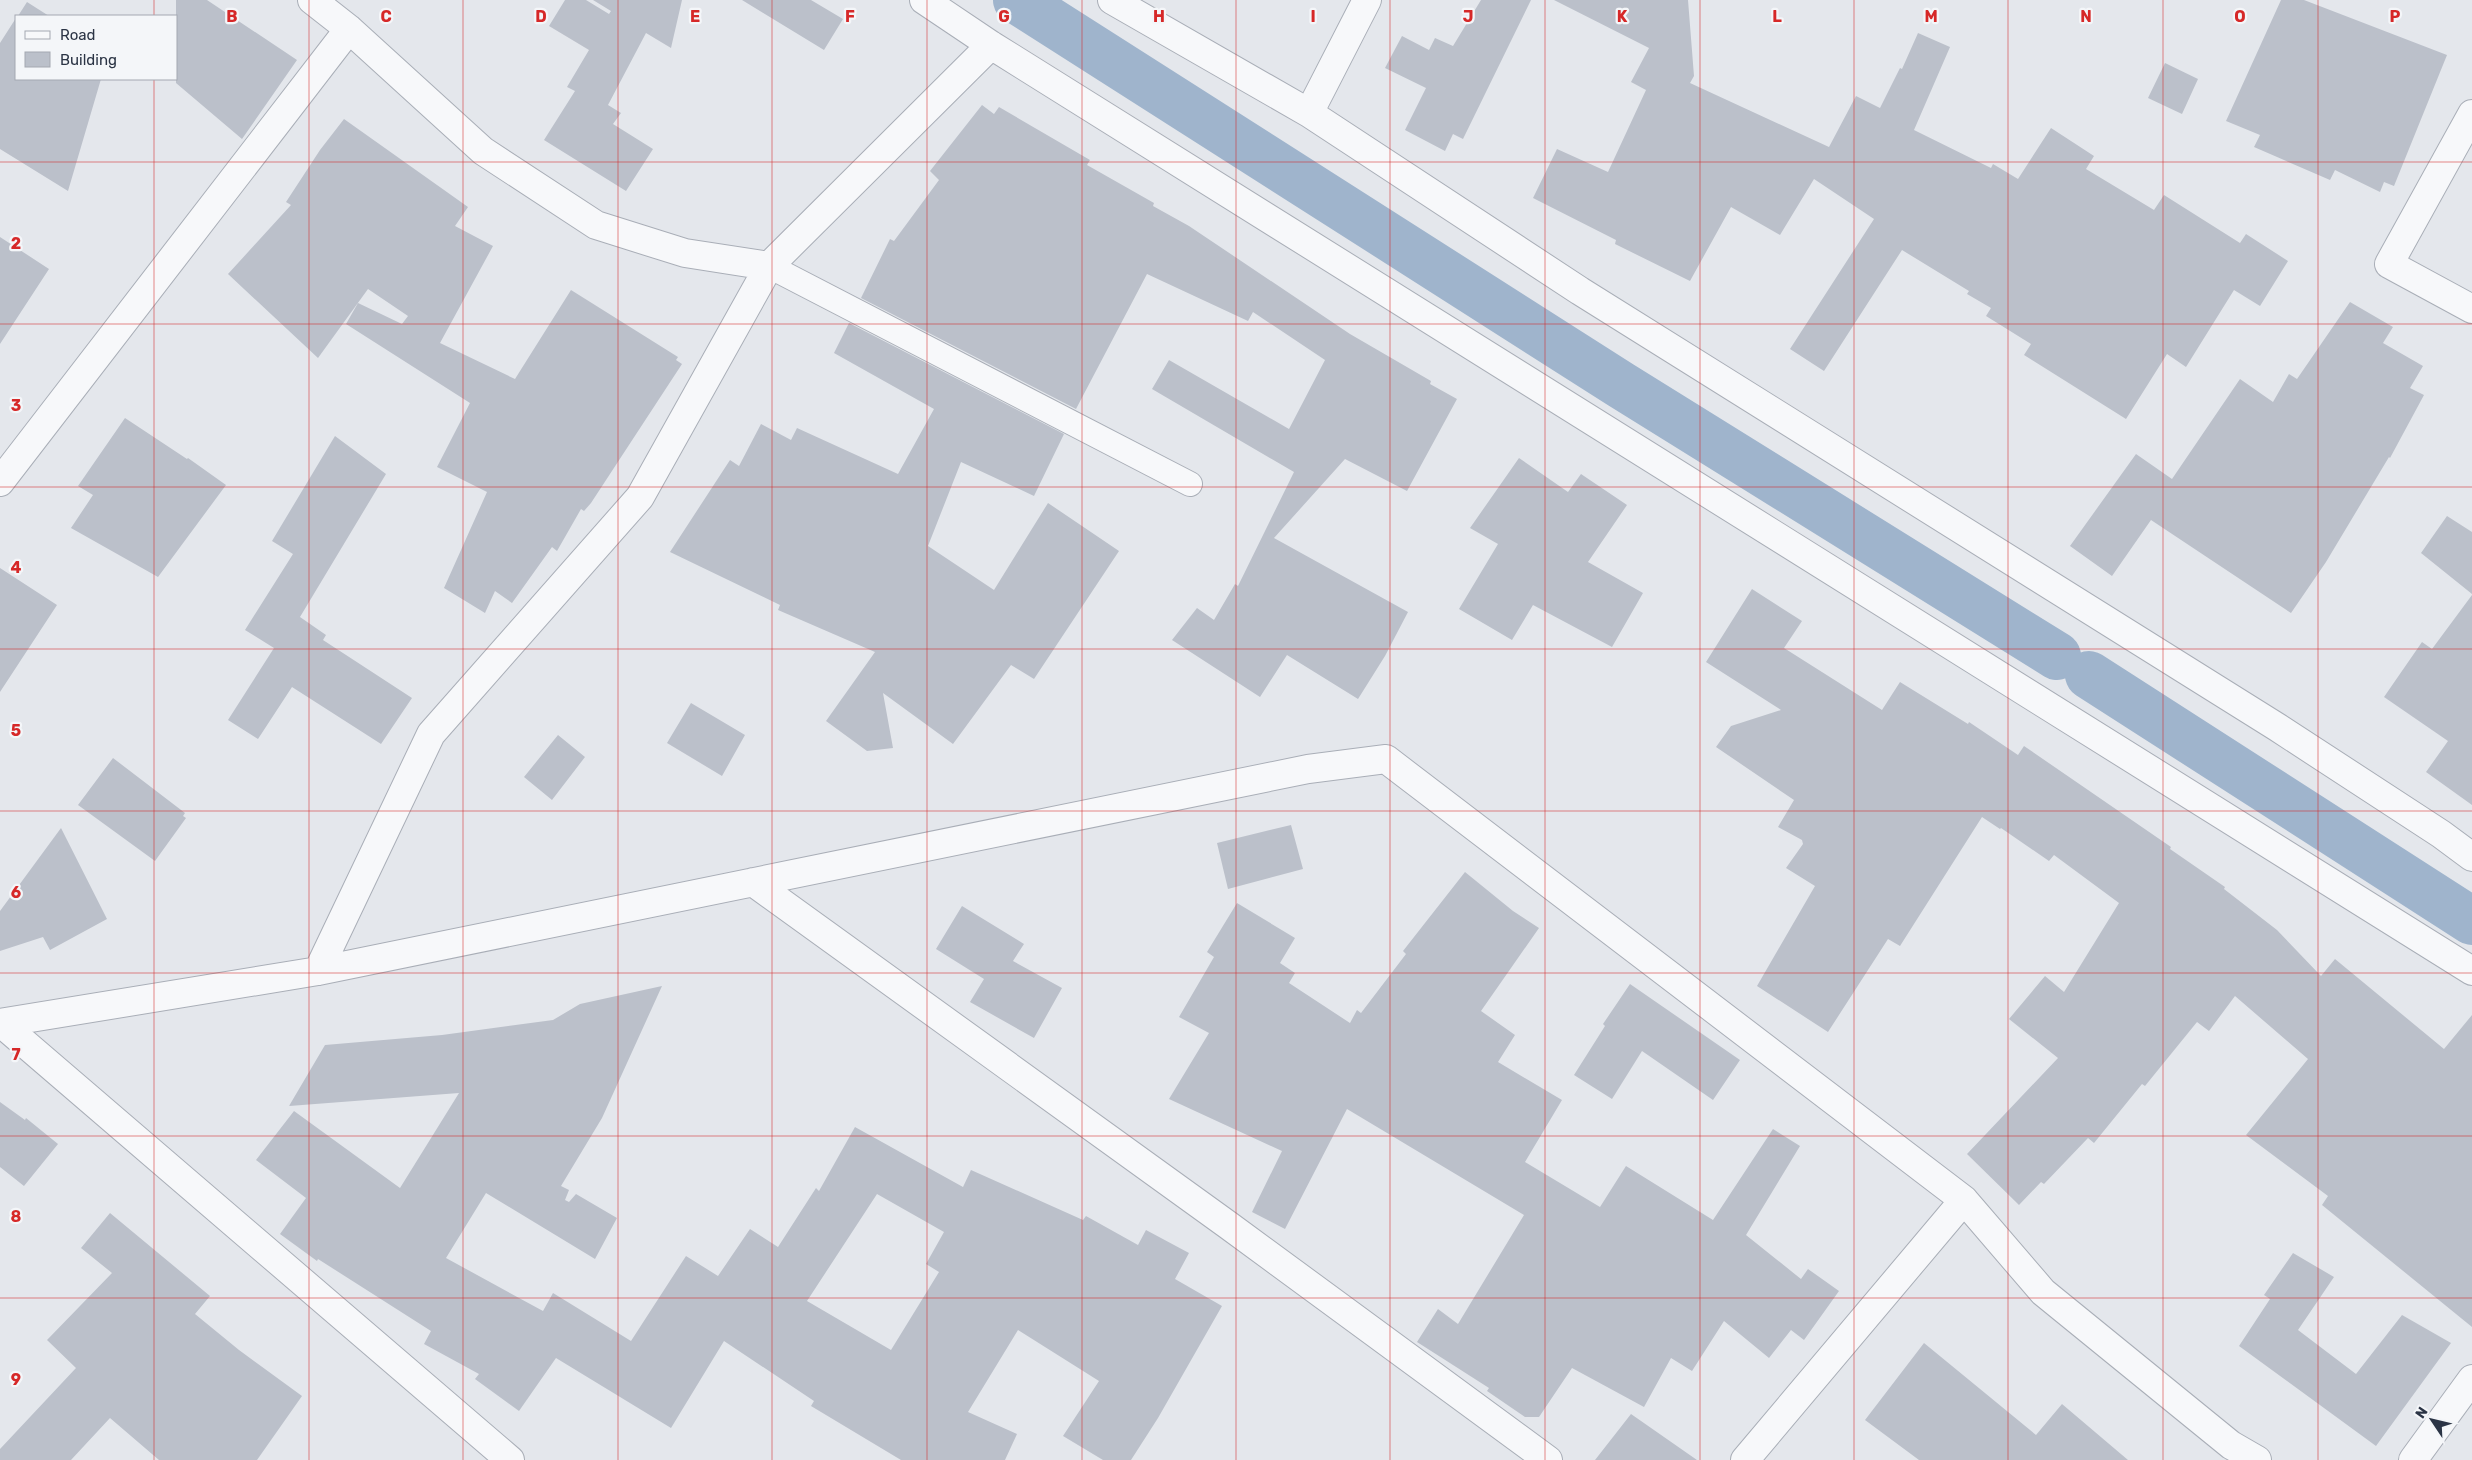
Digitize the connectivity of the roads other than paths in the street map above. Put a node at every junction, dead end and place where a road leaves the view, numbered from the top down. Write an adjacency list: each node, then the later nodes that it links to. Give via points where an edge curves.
1 (312, 0): 5 (street)
2 (924, 0): 6 (street)
3 (1112, 0): 7 (street)
4 (1367, 0): 7 (street)
5 (349, 29): 9 (street, via 483,151 596,224 685,253); 11 (street)
6 (991, 45): 9 (street); 16 (street)
7 (1309, 113): 13 (street, via 1580,291 2277,727)
8 (2472, 114): 10 (street, via 2389,264)
9 (769, 266): 12 (lane); 15 (street, via 640,497 431,734)
10 (2472, 309)
11 (0, 482)
12 (1190, 484)
13 (2472, 857)
14 (753, 882): 15 (street); 18 (street, via 1308,770 1386,759); 21 (street)
15 (318, 971): 17 (street)
16 (2472, 971)
17 (1, 1023): 20 (street)
18 (1964, 1200): 22 (street); 23 (street, via 2043,1292 2231,1445)
19 (2472, 1379): 24 (street)
20 (510, 1460)
21 (1548, 1460)
22 (1745, 1460)
23 (2257, 1460)
24 (2413, 1460)

